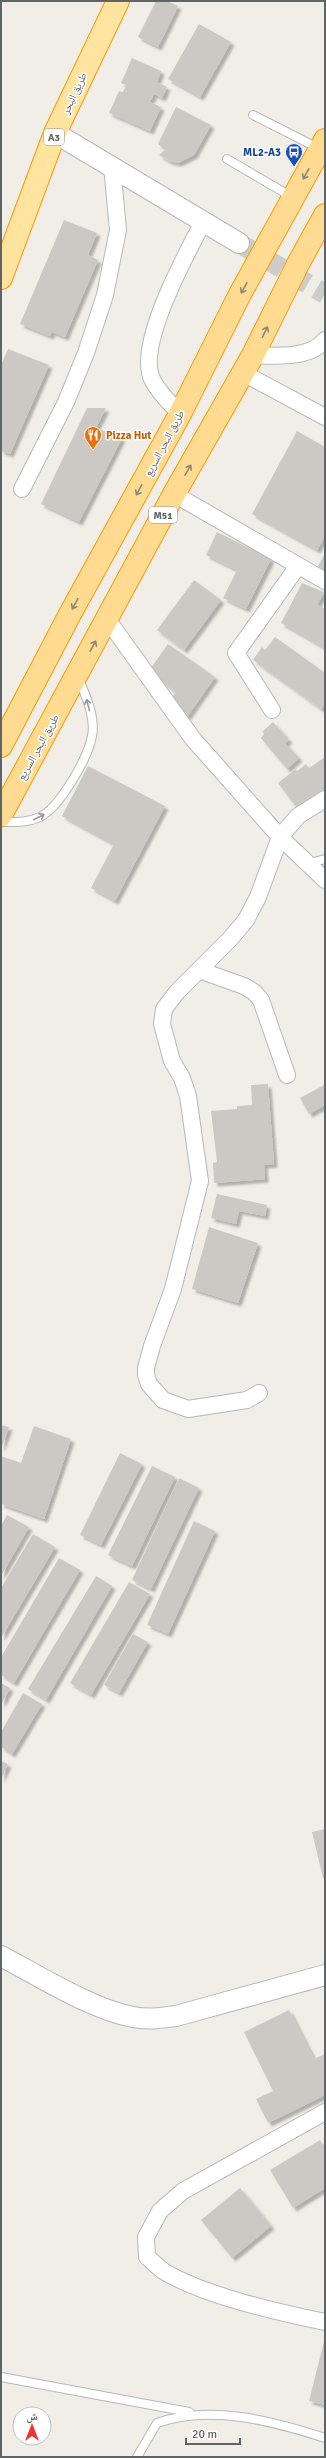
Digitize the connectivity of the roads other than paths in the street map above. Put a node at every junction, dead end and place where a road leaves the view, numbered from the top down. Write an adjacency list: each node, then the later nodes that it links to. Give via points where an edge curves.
1 (118, 1): 3 (highway, طريق البحر / A3)
2 (253, 115): 4 (lane)
3 (55, 132): 6 (street); 11 (highway, طريق البحر / A3)
4 (323, 144): 7 (highway, طريق البحر السريع, one-way to 7)
5 (227, 159): 7 (lane)
6 (112, 166): 9 (street); 16 (street, via 118,230 105,295 86,353 66,402)
7 (293, 198): 14 (highway, طريق البحر السريع, one-way to 14, via 240,294)
8 (325, 215): 13 (highway, طريق البحر السريع / M51, one-way to 8)
9 (203, 222): 10 (street); 14 (street, via 163,306 152,338 149,358 152,381)
10 (239, 243)
11 (4, 265)
12 (325, 340): 13 (street, via 322,344 300,353)
13 (248, 364): 15 (street); 17 (highway, طريق البحر السريع / M51, one-way to 13)
14 (180, 414): 23 (highway, طريق البحر السريع, one-way to 23)
15 (325, 417)
16 (22, 489)
17 (174, 494): 18 (street); 20 (highway, طريق البحر السريع / M51)
18 (298, 566): 19 (street); 22 (street, via 236,652)
19 (325, 581)
20 (108, 620): 21 (highway, طريق البحر السريع / M51, one-way to 20); 27 (street, via 194,738)
21 (77, 675): 25 (highway, طريق البحر السريع / M51); 26 (lane, one-way to 21, via 25,822 41,817 57,804 79,766 92,736 89,705)
22 (272, 710)
23 (1, 746)
24 (325, 799): 27 (street, via 298,816)
25 (1, 815)
26 (1, 822)
27 (280, 837): 29 (street); 31 (street, via 258,897 246,920)
28 (325, 859): 29 (lane)
29 (307, 864): 30 (street)
30 (325, 880)
31 (199, 970): 32 (street, via 254,992 261,1000); 33 (street, via 164,1009 162,1024 164,1040 188,1096 200,1180 173,1289 152,1346 146,1376 149,1384 163,1400 188,1408 247,1400)
32 (287, 1076)
33 (259, 1393)
34 (1, 1956): 35 (street, via 108,2010 132,2017 153,2019 176,2016)
35 (325, 1975)
36 (325, 2112): 37 (street, via 182,2191 160,2211 146,2237 147,2256 163,2270 203,2289)
37 (325, 2322)
38 (1, 2377): 39 (lane)
39 (206, 2415): 40 (lane, via 243,2417); 41 (lane, via 176,2416 157,2423)
40 (325, 2438)
41 (137, 2457)

